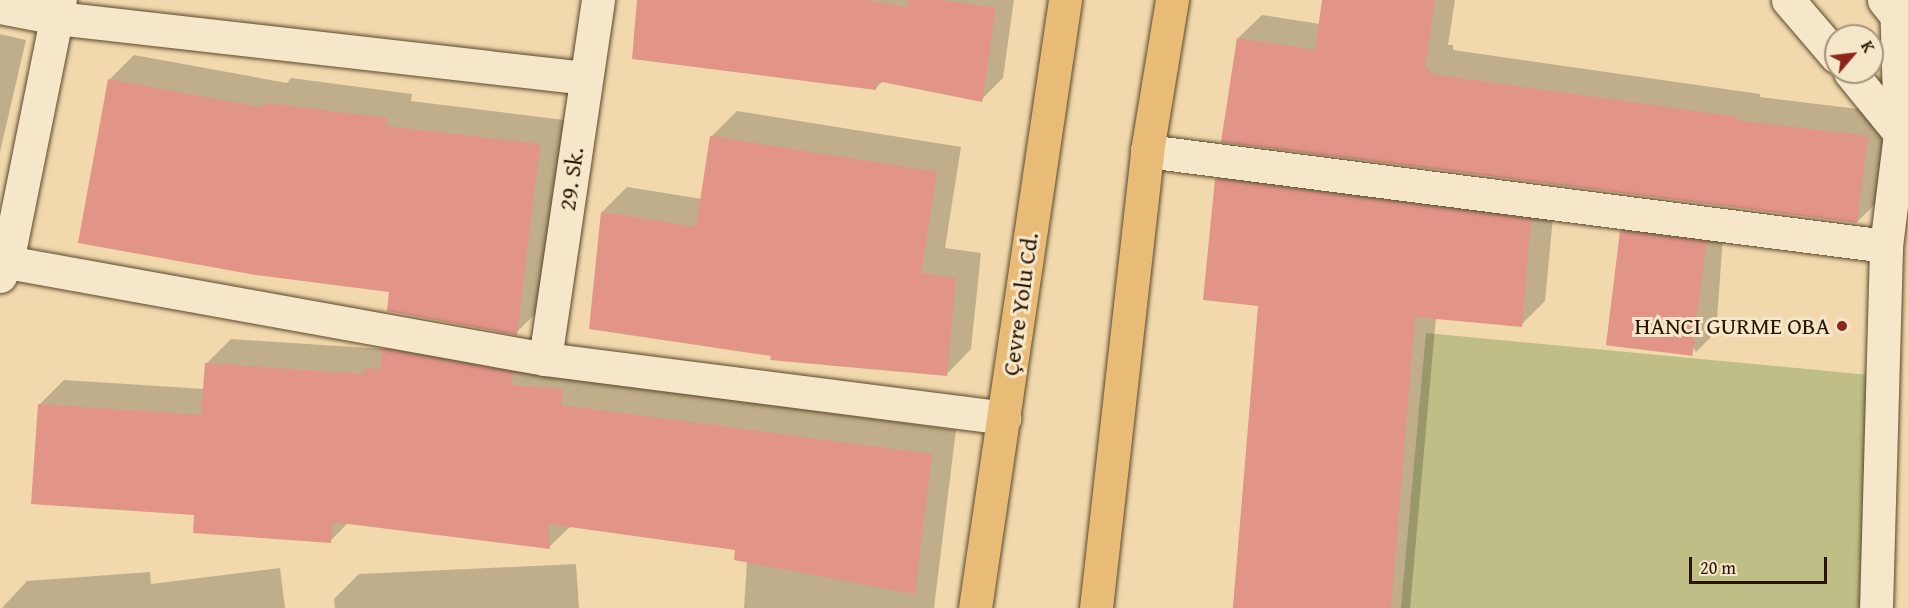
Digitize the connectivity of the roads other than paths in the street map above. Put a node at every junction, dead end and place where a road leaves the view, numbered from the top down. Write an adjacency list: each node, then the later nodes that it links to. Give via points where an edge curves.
1 (598, 0): 9 (street, 29. Sk.)
2 (1065, 0): 16 (highway, Çevre Yolu Cd.)
3 (1172, 0): 12 (highway)
4 (1788, 0): 8 (street)
5 (0, 7): 6 (street)
6 (58, 9): 9 (street); 14 (street)
7 (1896, 10): 11 (street)
8 (1824, 42)
9 (585, 78): 15 (street, 29. Sk.)
10 (1860, 84): 11 (street)
11 (1904, 138): 13 (street)
12 (1147, 151): 13 (street); 18 (highway)
13 (1886, 246): 19 (street)
14 (3, 269): 15 (street)
15 (545, 359): 16 (street)
16 (1004, 418): 17 (highway, Çevre Yolu Cd.)
17 (975, 608)
18 (1096, 608)
19 (1876, 608)

